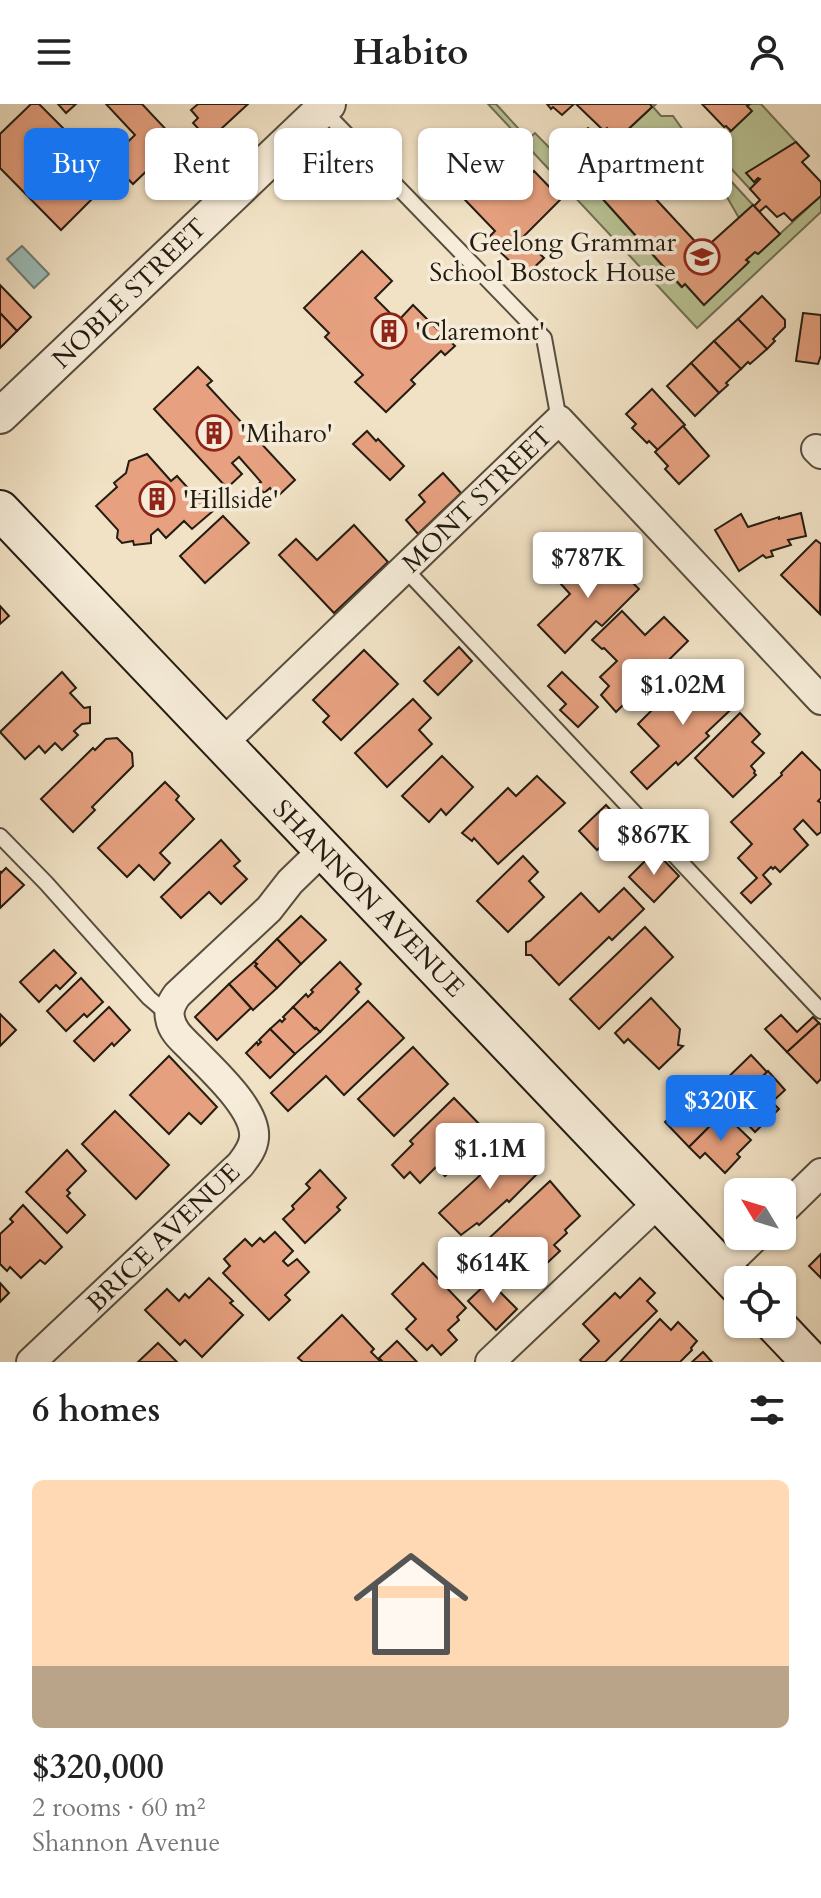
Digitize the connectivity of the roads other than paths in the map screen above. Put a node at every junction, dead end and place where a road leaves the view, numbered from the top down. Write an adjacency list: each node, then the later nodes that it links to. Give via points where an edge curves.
1 (325, 107): 2 (street, NOBLE STREET); 3 (lane, via 544,338)
2 (0, 416)
3 (559, 420): 5 (street, MONT STREET); 6 (street, MONT STREET)
4 (0, 510): 7 (main road, SHANNON AVENUE)
5 (405, 569): 7 (street, MONT STREET); 10 (lane)
6 (821, 700)
7 (223, 743): 9 (main road, SHANNON AVENUE)
8 (0, 836): 11 (lane)
9 (323, 850): 11 (street, via 177,995); 14 (main road, SHANNON AVENUE)
10 (821, 1011)
11 (169, 1015): 17 (street, BRICE AVENUE, via 179,1036 246,1111 254,1131 251,1148 240,1165)
12 (821, 1173): 13 (street)
13 (796, 1197)
14 (659, 1202): 15 (main road, SHANNON AVENUE); 18 (street)
15 (724, 1271)
16 (788, 1338): 19 (main road)
17 (31, 1362)
18 (490, 1362)
19 (811, 1362)

